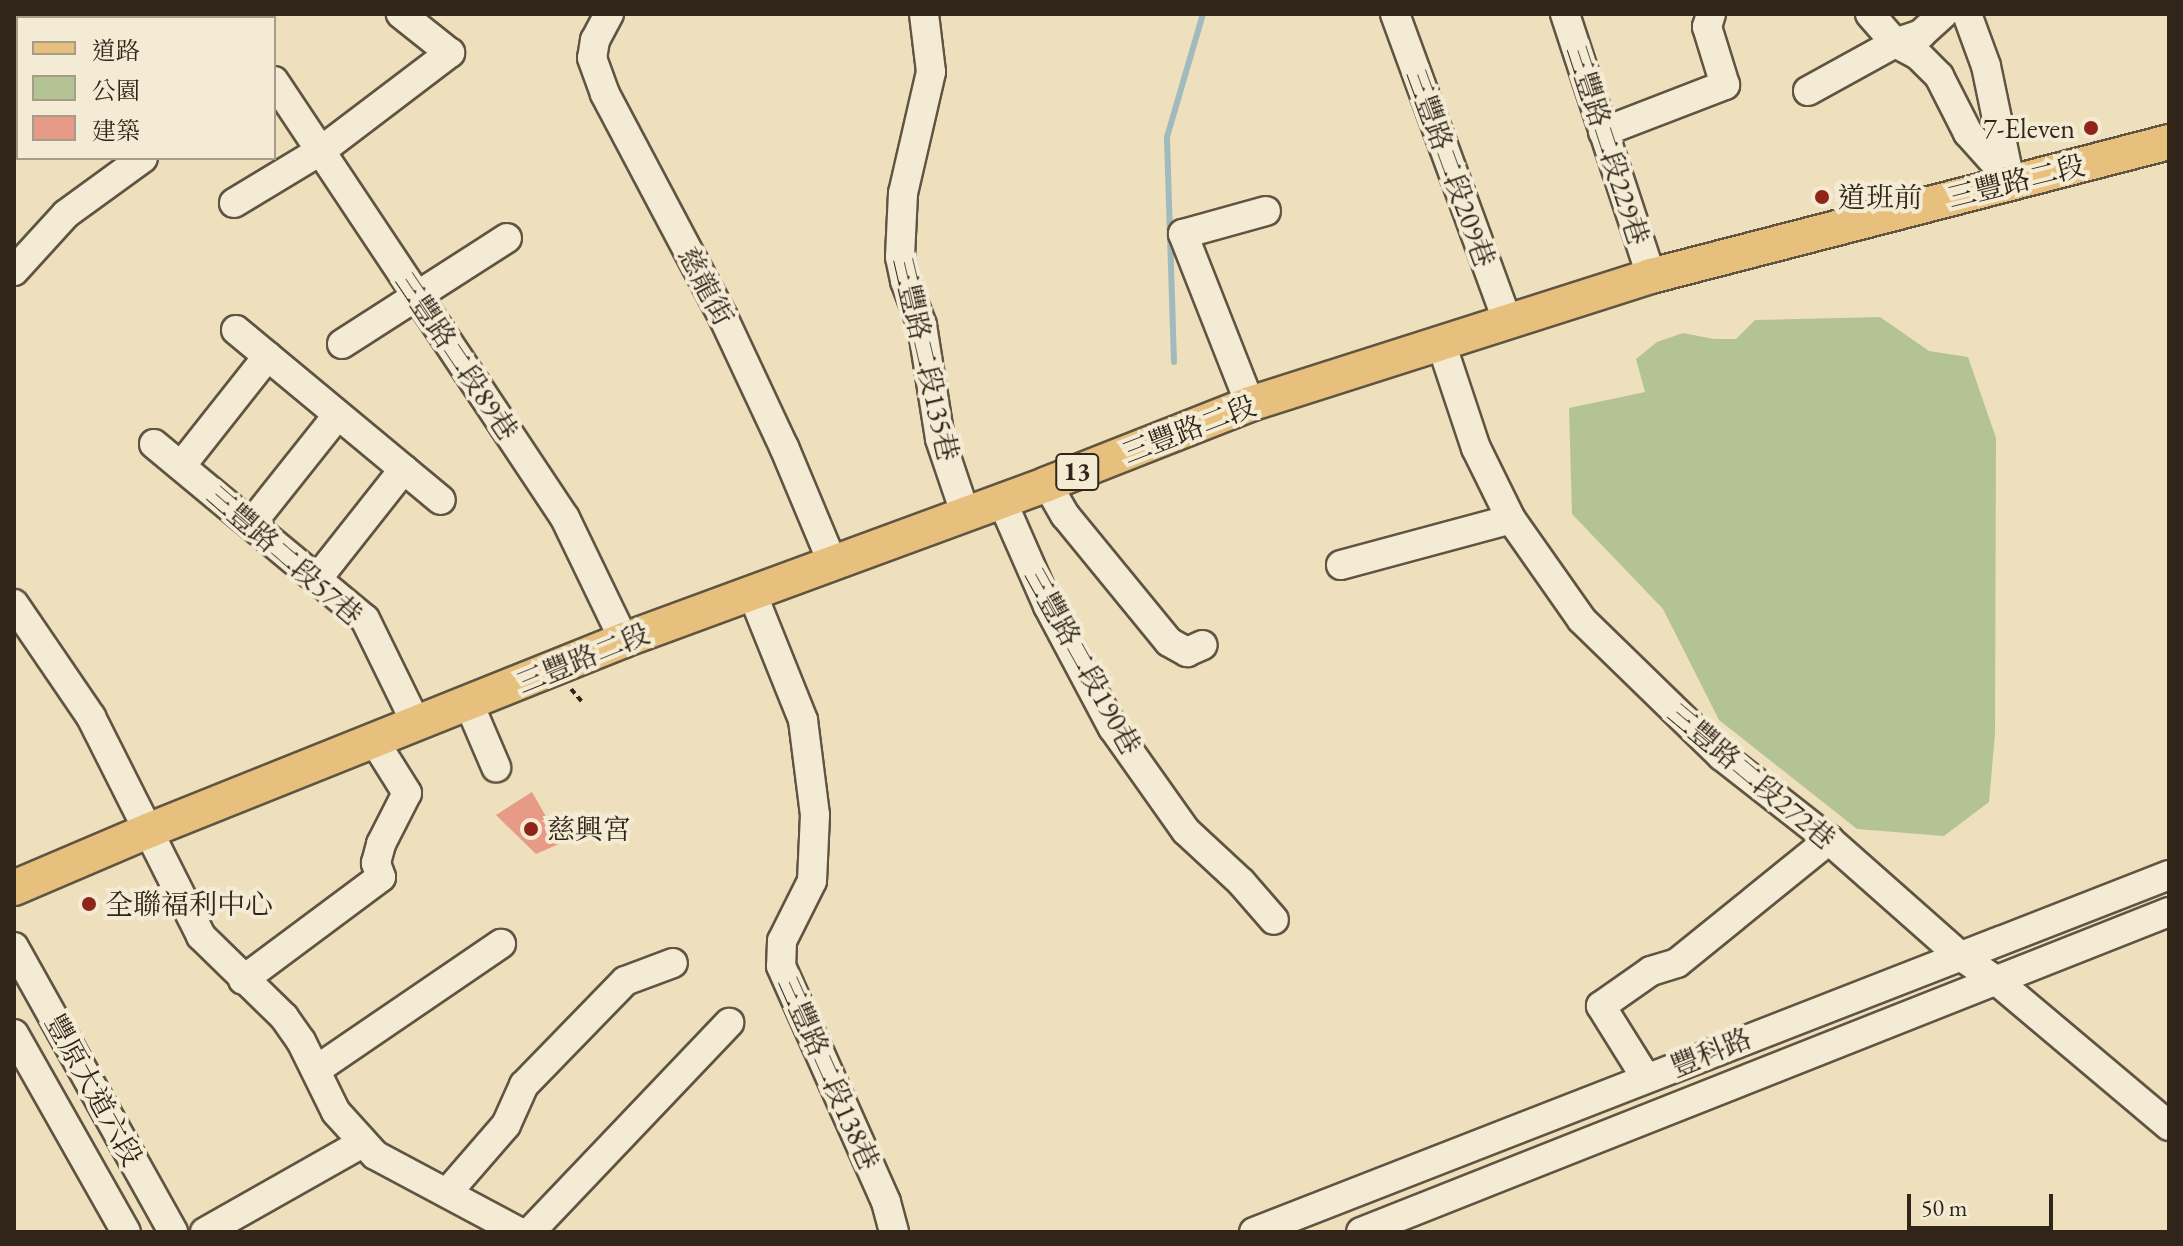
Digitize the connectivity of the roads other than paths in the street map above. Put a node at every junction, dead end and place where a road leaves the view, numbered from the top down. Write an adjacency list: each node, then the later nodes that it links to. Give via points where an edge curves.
1 (401, 14): 15 (street, via 450,53)
2 (609, 14): 40 (street, 慈龍街, via 592,58 605,94 723,317)
3 (924, 14): 37 (street, 三豐路二段135巷, via 931,72 903,193 900,257 922,325 940,439)
4 (1395, 14): 24 (street, 三豐路二段209巷)
5 (1711, 14): 13 (street, via 1707,27 1725,85)
6 (1870, 14): 10 (street)
7 (1943, 14): 10 (street, via 1921,34)
8 (1967, 14): 17 (street, via 1986,66)
9 (1576, 18): 13 (street, 三豐路二段229巷)
10 (1895, 43): 12 (street); 17 (street, via 1918,55 1939,76 1968,133)
11 (276, 84): 15 (street, 三豐路二段89巷)
12 (1808, 91)
13 (1603, 132): 22 (street, 三豐路二段229巷)
14 (2169, 142): 17 (main road, 三豐路二段 / 13)
15 (322, 150): 18 (street); 23 (street, 三豐路二段89巷)
16 (140, 160): 21 (street, via 66,214)
17 (2011, 181): 22 (main road, 三豐路二段 / 13)
18 (234, 203)
19 (1266, 211): 29 (street, via 1183,234)
20 (507, 238): 23 (street)
21 (14, 271)
22 (1651, 276): 24 (main road, 三豐路二段 / 13)
23 (415, 296): 27 (street); 45 (street, 三豐路二段89巷, via 565,518)
24 (1508, 322): 26 (main road, 三豐路二段 / 13)
25 (236, 330): 28 (street)
26 (1441, 343): 29 (main road, 三豐路二段 / 13); 38 (street, 三豐路二段272巷, via 1476,448)
27 (342, 344)
28 (268, 356): 30 (street); 32 (street)
29 (1250, 404): 34 (main road, 三豐路二段 / 13)
30 (337, 416): 33 (street); 39 (street)
31 (154, 444): 32 (street, 三豐路二段57巷)
32 (181, 466): 39 (street, 三豐路二段57巷)
33 (404, 469): 35 (street); 42 (street)
34 (1047, 484): 36 (main road, 三豐路二段 / 13); 46 (street, via 1065,515 1169,642 1187,652)
35 (441, 500)
36 (1002, 501): 37 (main road, 三豐路二段 / 13); 56 (street, 三豐路二段190巷, via 1048,606 1113,728 1186,831)
37 (965, 513): 40 (main road, 三豐路二段 / 13)
38 (1511, 519): 41 (street); 52 (street, 三豐路二段272巷, via 1582,620 1637,677 1722,756)
39 (251, 524): 42 (street, 三豐路二段57巷)
40 (832, 562): 43 (main road, 三豐路二段 / 13)
41 (1341, 565)
42 (317, 579): 48 (street, 三豐路二段57巷, via 365,619)
43 (752, 593): 45 (main road, 三豐路二段 / 13); 75 (street, 三豐路二段138巷, via 803,720 815,815 812,881 782,941 781,966 886,1202)
44 (14, 604): 51 (street, via 91,717)
45 (624, 640): 47 (main road, 三豐路二段 / 13)
46 (1203, 645)
47 (469, 704): 48 (main road, 三豐路二段 / 13); 50 (street)
48 (417, 725): 49 (main road, 三豐路二段 / 13)
49 (375, 742): 51 (main road, 三豐路二段 / 13); 61 (street, via 407,793 381,844 376,863 381,877)
50 (496, 767)
51 (150, 830): 54 (main road, 三豐路二段 / 13); 61 (street, via 201,936)
52 (1829, 840): 59 (street, 三豐路二段272巷); 66 (street, via 1677,963 1651,971 1601,1006)
53 (2169, 875): 59 (street, 豐科路)
54 (14, 888)
55 (2169, 912): 62 (street, 豐科路)
56 (1274, 920)
57 (501, 944): 65 (street)
58 (14, 947): 71 (street, 豐原大道六段)
59 (1959, 955): 62 (street, 三豐路二段272巷); 66 (street, 豐科路)
60 (673, 963): 69 (street, via 625,981 524,1085 506,1125)
61 (243, 980): 65 (street, via 284,1017)
62 (1997, 981): 67 (street, 三豐路二段272巷); 77 (street, 豐科路)
63 (729, 1023): 74 (street)
64 (14, 1034): 70 (street, 豐原大道六段)
65 (316, 1070): 68 (street, via 336,1112)
66 (1646, 1078): 76 (street, 豐科路)
67 (2169, 1126)
68 (362, 1143): 69 (street); 72 (street)
69 (447, 1193): 73 (street)
70 (126, 1232)
71 (173, 1232)
72 (205, 1232)
73 (519, 1232)
74 (530, 1232)
75 (894, 1232)
76 (1254, 1232)
77 (1361, 1232)

